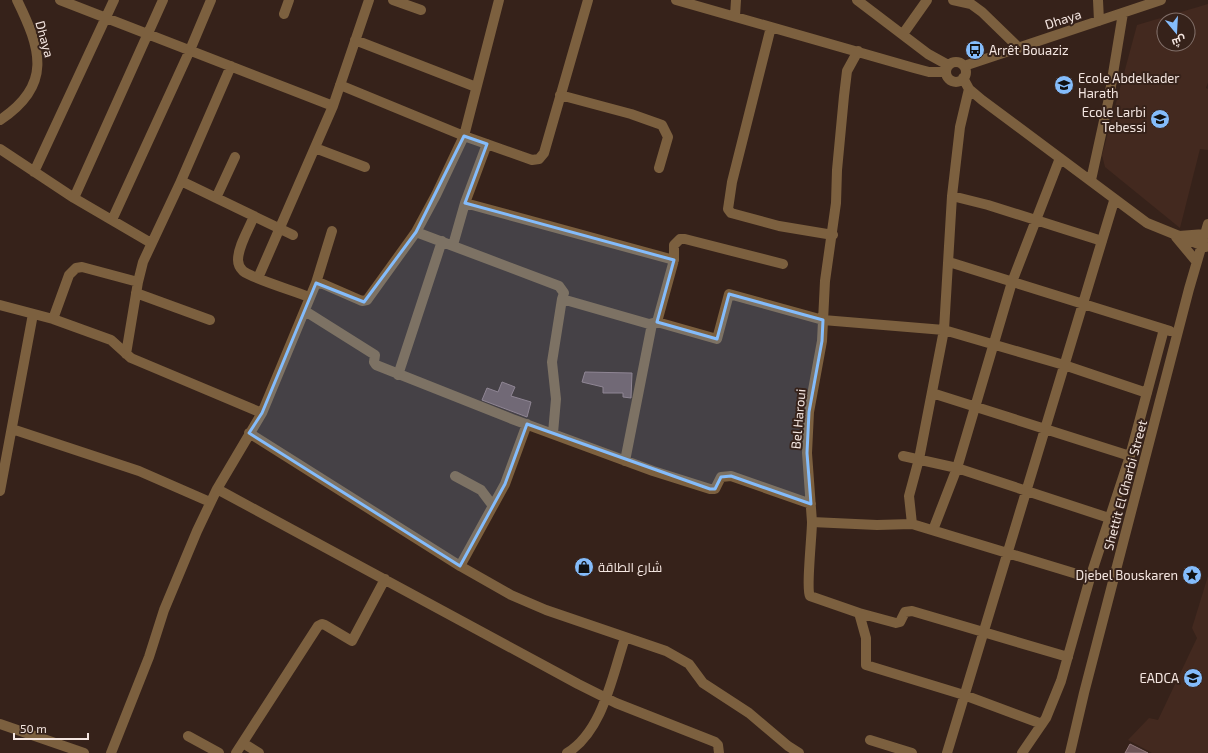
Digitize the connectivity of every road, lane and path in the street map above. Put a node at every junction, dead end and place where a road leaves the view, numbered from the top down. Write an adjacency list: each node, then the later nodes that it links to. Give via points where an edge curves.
1 (17, 0): 43 (street, Dhaya, via 32,34 39,65 33,86 24,100)
2 (114, 0): 25 (street)
3 (163, 0): 29 (street)
4 (211, 0): 32 (street)
5 (289, 0): 23 (street)
6 (369, 0): 30 (street)
7 (393, 0): 21 (street)
8 (499, 0): 39 (street)
9 (588, 0): 41 (street)
10 (676, 0): 24 (street)
11 (736, 0): 24 (street)
12 (857, 0): 20 (street)
13 (927, 0): 28 (street)
14 (953, 0): 18 (street)
15 (1098, 0): 26 (street)
16 (1161, 0): 19 (street, Dhaya)
17 (65, 1): 25 (street)
18 (971, 2): 31 (street)
19 (1149, 2): 22 (street, Dhaya)
20 (870, 4): 28 (street)
21 (421, 10)
22 (1123, 13): 26 (street, Dhaya); 53 (street, via 1109,98)
23 (284, 14)
24 (735, 16): 27 (street)
25 (105, 19): 29 (street); 52 (street)
26 (1100, 21): 31 (street, Dhaya)
27 (771, 27): 33 (street); 68 (street, via 732,182 728,209 731,213 779,226)
28 (903, 34): 36 (street)
29 (149, 35): 32 (street); 56 (street)
30 (355, 40): 38 (street); 39 (street)
31 (1019, 48): 35 (street, Dhaya)
32 (190, 50): 34 (street); 61 (street)
33 (858, 51): 36 (street, via 929,72); 68 (street, Bel Haroui, via 847,71)
34 (231, 66): 42 (street); 54 (street)
35 (964, 66): 36 (street, via 957,62); 37 (street)
36 (947, 68): 37 (street, via 947,77 952,81)
37 (963, 78): 40 (street)
38 (340, 85): 42 (street); 44 (street)
39 (476, 87): 44 (street)
40 (969, 89): 49 (street); 55 (street, via 960,132)
41 (560, 95): 45 (street, via 544,153 539,159 532,160); 51 (street, via 631,114 662,126 668,136)
42 (333, 106): 46 (street)
43 (0, 120)
44 (464, 136): 45 (street); 66 (street)
45 (487, 144): 59 (street)
46 (315, 148): 50 (street); 63 (street)
47 (0, 149): 52 (street)
48 (235, 157): 57 (street)
49 (1060, 158): 53 (street); 62 (street)
50 (365, 167)
51 (659, 168)
52 (34, 172): 56 (street)
53 (1091, 180): 58 (street)
54 (181, 181): 57 (street); 72 (street)
55 (952, 196): 62 (street); 77 (street)
56 (74, 198): 61 (street)
57 (216, 198): 60 (street)
58 (1114, 201): 69 (street, via 1147,223); 71 (street)
59 (465, 203): 73 (street); 75 (street)
60 (254, 216): 63 (street); 79 (street, via 239,253 238,263 244,272)
61 (112, 220): 72 (street)
62 (1035, 220): 71 (street); 81 (street)
63 (280, 228): 67 (street); 79 (street)
64 (1207, 229): 69 (street); 74 (street, Shettit El Gharbi Street)
65 (332, 231): 82 (street)
66 (416, 232): 70 (street); 82 (street, via 367,300 362,301)
67 (293, 234)
68 (833, 235): 92 (street, Bel Haroui, via 825,281)
69 (1176, 236): 74 (street); 76 (street)
70 (442, 241): 73 (street); 100 (street)
71 (1102, 241): 87 (street)
72 (151, 243): 80 (street)
73 (453, 245): 85 (street, via 559,286 564,293)
74 (1205, 247): 76 (street, Shettit El Gharbi Street)
75 (674, 260): 78 (street, via 674,245 680,239); 93 (street)
76 (1196, 261): 96 (street, Shettit El Gharbi Street)
77 (949, 262): 81 (street); 95 (street)
78 (783, 264)
79 (258, 278): 84 (street)
80 (138, 282): 83 (street); 90 (street, via 82,267 76,268 69,275)
81 (1012, 282): 87 (street); 97 (street)
82 (316, 283): 84 (street)
83 (136, 294): 91 (street); 98 (street)
84 (309, 297): 88 (street)
85 (562, 299): 93 (street); 109 (street, via 552,362 556,399)
86 (0, 305): 89 (street)
87 (1082, 305): 94 (street); 99 (street)
88 (305, 311): 100 (street, via 375,355 376,365); 104 (street)
89 (33, 314): 90 (street); 106 (street)
90 (53, 319): 98 (street, via 111,340)
91 (210, 320)
92 (823, 320): 93 (street, via 729,294 717,338); 95 (street); 121 (street, Bel Haroui, via 822,341 809,412 807,453)
93 (654, 323): 114 (street)
94 (1164, 329): 96 (street); 102 (street)
95 (944, 330): 97 (street); 101 (street)
96 (1178, 333): 153 (street, Shettit El Gharbi Street)
97 (993, 344): 99 (street); 103 (street)
98 (126, 354): 104 (street)
99 (1064, 365): 102 (street); 107 (street)
100 (398, 375): 105 (street)
101 (932, 393): 103 (street); 113 (street)
102 (1147, 393): 111 (street)
103 (975, 406): 107 (street); 115 (street)
104 (262, 414): 108 (street)
105 (527, 424): 109 (street); 122 (street, via 505,484)
106 (12, 429): 112 (street); 120 (street, via 139,471)
107 (1045, 429): 111 (street); 119 (street)
108 (249, 433): 117 (street); 128 (street)
109 (553, 433): 114 (street)
110 (903, 456): 113 (street)
111 (1130, 456): 123 (street)
112 (3, 458): 118 (street)
113 (919, 459): 115 (street); 125 (street, via 910,496)
114 (625, 461): 121 (street, via 713,490 721,477 731,476)
115 (957, 468): 119 (street); 126 (street)
116 (455, 476): 122 (street, via 481,490)
117 (218, 489): 120 (street); 130 (street)
118 (0, 491)
119 (1026, 491): 123 (street); 127 (street)
120 (210, 502): 143 (street, via 164,610 150,657)
121 (811, 504): 124 (street, Bel Haroui)
122 (493, 506): 128 (street)
123 (1109, 518): 129 (street)
124 (812, 522): 125 (street); 131 (street, Bel Haroui, via 808,592 814,598)
125 (912, 524): 126 (street)
126 (933, 530): 127 (street)
127 (1007, 553): 129 (street); 132 (street)
128 (460, 566): 133 (street, via 511,595)
129 (1090, 578): 134 (street)
130 (385, 579): 136 (street, via 578,684); 141 (street, via 352,641 322,624 318,626)
131 (859, 613): 132 (street, Bel Haroui, via 896,623 900,622 905,612 912,611); 135 (street, via 866,638 866,665)
132 (984, 631): 134 (street); 135 (street)
133 (625, 638): 136 (street); 149 (street, via 666,651 685,662 702,683 749,713)
134 (1068, 657): 138 (street, via 1052,706)
135 (964, 695): 138 (street); 151 (street)
136 (605, 696): 147 (street, via 601,712 586,738); 148 (street, via 716,742)
137 (0, 724): 142 (street)
138 (1042, 724): 152 (street)
139 (188, 736): 144 (street)
140 (870, 740): 150 (street)
141 (243, 743): 145 (street); 146 (street)
142 (84, 753)
143 (111, 753)
144 (219, 753)
145 (236, 753)
146 (259, 753)
147 (567, 753)
148 (719, 753)
149 (799, 753)
150 (912, 753)
151 (947, 753)
152 (1022, 753)
153 (1070, 753)

